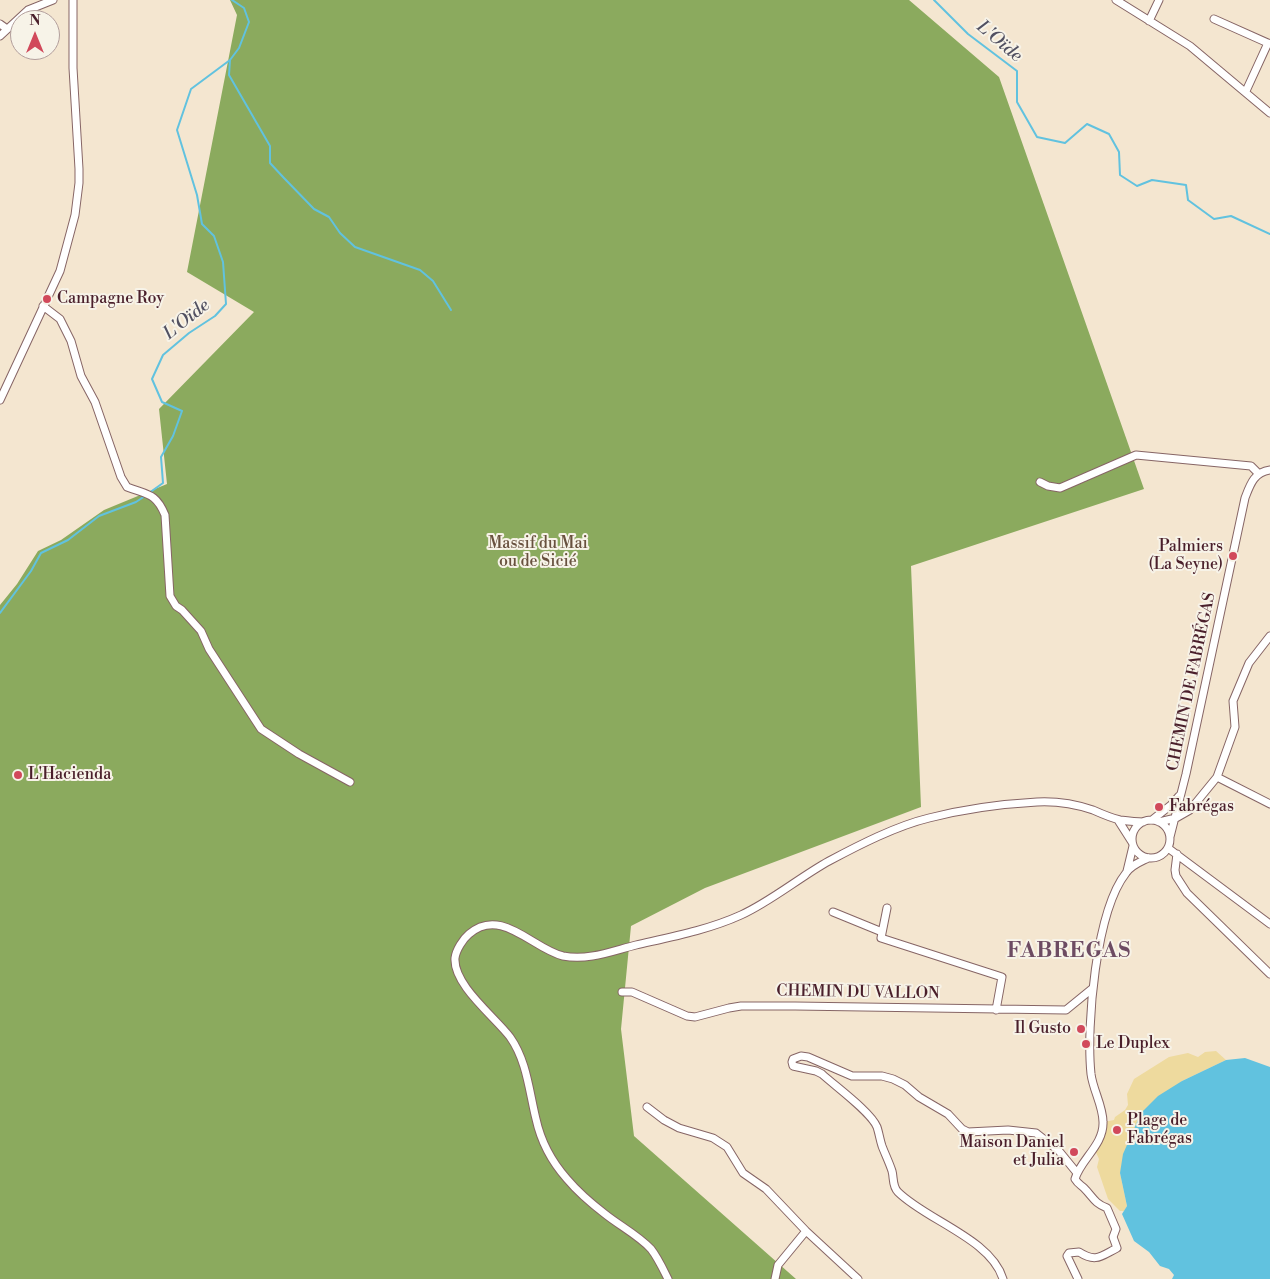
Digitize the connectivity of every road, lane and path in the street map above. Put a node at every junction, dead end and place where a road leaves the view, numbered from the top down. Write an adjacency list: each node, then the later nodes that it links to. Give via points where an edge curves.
1 (53, 0): 8 (street, via 28,10)
2 (73, 0): 13 (street, via 79,190 60,272)
3 (1116, 0): 6 (street)
4 (1159, 0): 6 (street)
5 (1214, 19): 10 (street)
6 (1149, 21): 11 (street, via 1190,46)
7 (0, 24): 8 (street)
8 (8, 29): 9 (street)
9 (0, 36)
10 (1269, 43): 11 (street)
11 (1246, 91): 12 (street)
12 (1270, 113)
13 (43, 306): 14 (street); 20 (street, via 60,319 67,334 80,376 95,402 121,477 127,487 152,495 160,503 165,515 170,596 176,606 201,631 209,650 261,729)
14 (0, 400)
15 (1270, 470): 16 (street)
16 (1259, 474): 17 (street, via 1251,466 1136,455 1060,488); 21 (street, CHEMIN DE FABRÉGAS, via 1250,484 1245,498)
17 (1040, 482)
18 (1270, 636): 19 (street, via 1249,663 1233,701 1235,727)
19 (1217, 777): 22 (street); 23 (street, via 1190,810)
20 (350, 782)
21 (1182, 793): 23 (street, CHEMIN DE FABRÉGAS); 25 (street, CHEMIN DE FABRÉGAS)
22 (1270, 804)
23 (1176, 818): 25 (street); 27 (street, CHEMIN DE FABRÉGAS)
24 (1118, 820): 26 (street); 28 (street); 44 (street, via 1062,802 986,807 928,818 894,829 829,861 742,915 601,955 564,956 497,924 486,925 468,935 455,958 456,968 468,990 510,1038 518,1053 538,1126 552,1159 584,1196 653,1252)
25 (1155, 821): 26 (street); 27 (street, via 1167,830)
26 (1143, 822): 28 (street, via 1136,828)
27 (1170, 837): 29 (street)
28 (1133, 844): 31 (street, via 1142,856); 32 (street)
29 (1168, 848): 30 (street); 31 (street, via 1157,857)
30 (1177, 854): 35 (street); 37 (street, via 1176,876 1187,893)
31 (1148, 858): 32 (street)
32 (1126, 872): 38 (street, via 1110,903)
33 (887, 908): 36 (street)
34 (833, 912): 36 (street)
35 (1270, 924)
36 (882, 932): 40 (street, via 881,938 1002,978)
37 (1270, 974)
38 (1093, 988): 40 (street, CHEMIN DU VALLON, via 1066,1010); 42 (street, via 1091,1067 1104,1122 1094,1148)
39 (622, 992): 40 (street, CHEMIN DU VALLON, via 632,992 695,1017 741,1006)
40 (996, 1010)
41 (647, 1106): 43 (street, via 679,1128 713,1138 727,1147 743,1173 766,1189)
42 (1076, 1176): 47 (street, via 1059,1151 1036,1133 1008,1130 968,1132 948,1114 893,1079 852,1076 808,1057 793,1059 793,1066 822,1074 876,1126 898,1192 967,1237 992,1260); 48 (street, via 1078,1184 1097,1204 1107,1208 1116,1229 1113,1237 1117,1248 1097,1258 1079,1252 1069,1253 1067,1256)
43 (806, 1231): 45 (street, via 778,1265); 46 (street)
44 (668, 1279)
45 (775, 1279)
46 (858, 1279)
47 (1003, 1279)
48 (1078, 1279)

